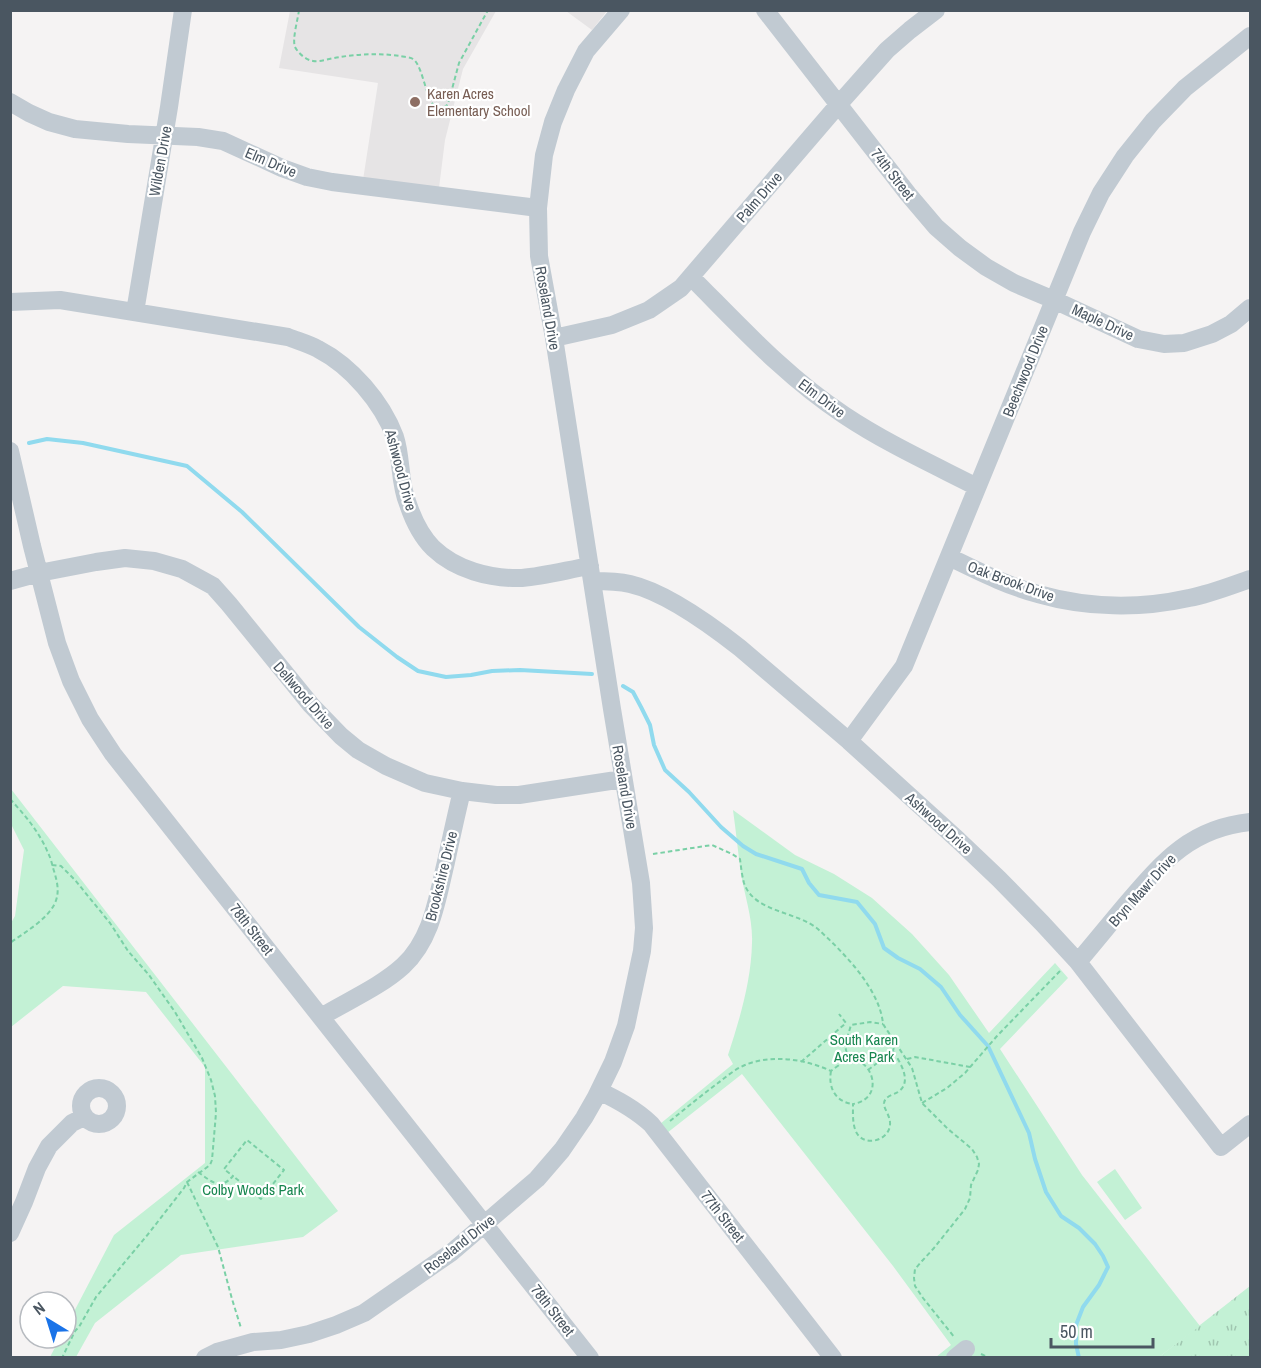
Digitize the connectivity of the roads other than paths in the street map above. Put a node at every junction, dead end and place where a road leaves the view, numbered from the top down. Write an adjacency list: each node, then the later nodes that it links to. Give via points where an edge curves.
1 (183, 10): 8 (street, Wilden Drive)
2 (621, 10): 9 (street, Roseland Drive, via 586,51 566,90 544,155)
3 (765, 10): 7 (street, 74th Street)
4 (936, 10): 7 (street, Palm Drive, via 887,50)
5 (1251, 36): 11 (street, Beechwood Drive, via 1185,88 1125,156 1091,213)
6 (10, 102): 8 (street, Elm Drive, via 49,122 75,129)
7 (839, 104): 10 (street, Palm Drive); 11 (street, 74th Street, via 908,194 960,248 1014,283)
8 (164, 136): 9 (street, Elm Drive, via 223,141 282,168 332,182); 14 (street, Wilden Drive)
9 (538, 208): 15 (street, Roseland Drive, via 539,256)
10 (691, 276): 15 (street, Palm Drive, via 681,288 649,310 612,325); 17 (street, Elm Drive, via 770,356 843,414)
11 (1054, 300): 13 (street, Maple Drive, via 1138,339 1164,344 1184,343 1212,334); 17 (street, Beechwood Drive)
12 (10, 302): 14 (street, Ashwood Drive, via 60,300)
13 (1251, 308)
14 (135, 312): 20 (street, Ashwood Drive, via 288,337 319,349 346,367 381,409 395,437 407,503 431,546 461,567 484,575 513,578)
15 (554, 338): 20 (street, Roseland Drive)
16 (10, 451): 19 (street, 78th Street)
17 (977, 487): 18 (street, Beechwood Drive)
18 (949, 557): 21 (street, Oak Brook Drive, via 1036,594 1072,602 1124,606 1190,598); 23 (street, Beechwood Drive, via 904,666)
19 (39, 573): 22 (street, Dellwood Drive); 25 (street, Dellwood Drive, via 125,558 183,569 213,586 311,705 358,750 425,783); 28 (street, 78th Street, via 57,643 90,719 120,764)
20 (591, 574): 23 (street, Ashwood Drive, via 658,594 709,625); 24 (street, Roseland Drive)
21 (1251, 579)
22 (10, 581)
23 (849, 741): 27 (street, Ashwood Drive, via 999,879)
24 (623, 778): 25 (street, Dellwood Drive, via 519,795); 29 (street, Roseland Drive, via 641,883 644,928 626,1026)
25 (462, 791): 28 (street, Brookshire Drive, via 430,926 418,947 403,966 381,982)
26 (1251, 822): 27 (street, Bryn Mawr Drive, via 1207,833 1180,848 1155,870)
27 (1078, 963): 31 (street, Ashwood Drive, via 1221,1147)
28 (321, 1017): 32 (street, 78th Street)
29 (599, 1091): 32 (street, Roseland Drive, via 562,1150 537,1179); 36 (street, 77th Street, via 638,1112 651,1124)
30 (84, 1116): 33 (street, via 48,1146)
31 (1251, 1124)
32 (485, 1224): 34 (street, Roseland Drive, via 452,1252 364,1313 309,1334 253,1342); 35 (street, 78th Street)
33 (10, 1233)
34 (205, 1358)
35 (590, 1358)
36 (833, 1358)

